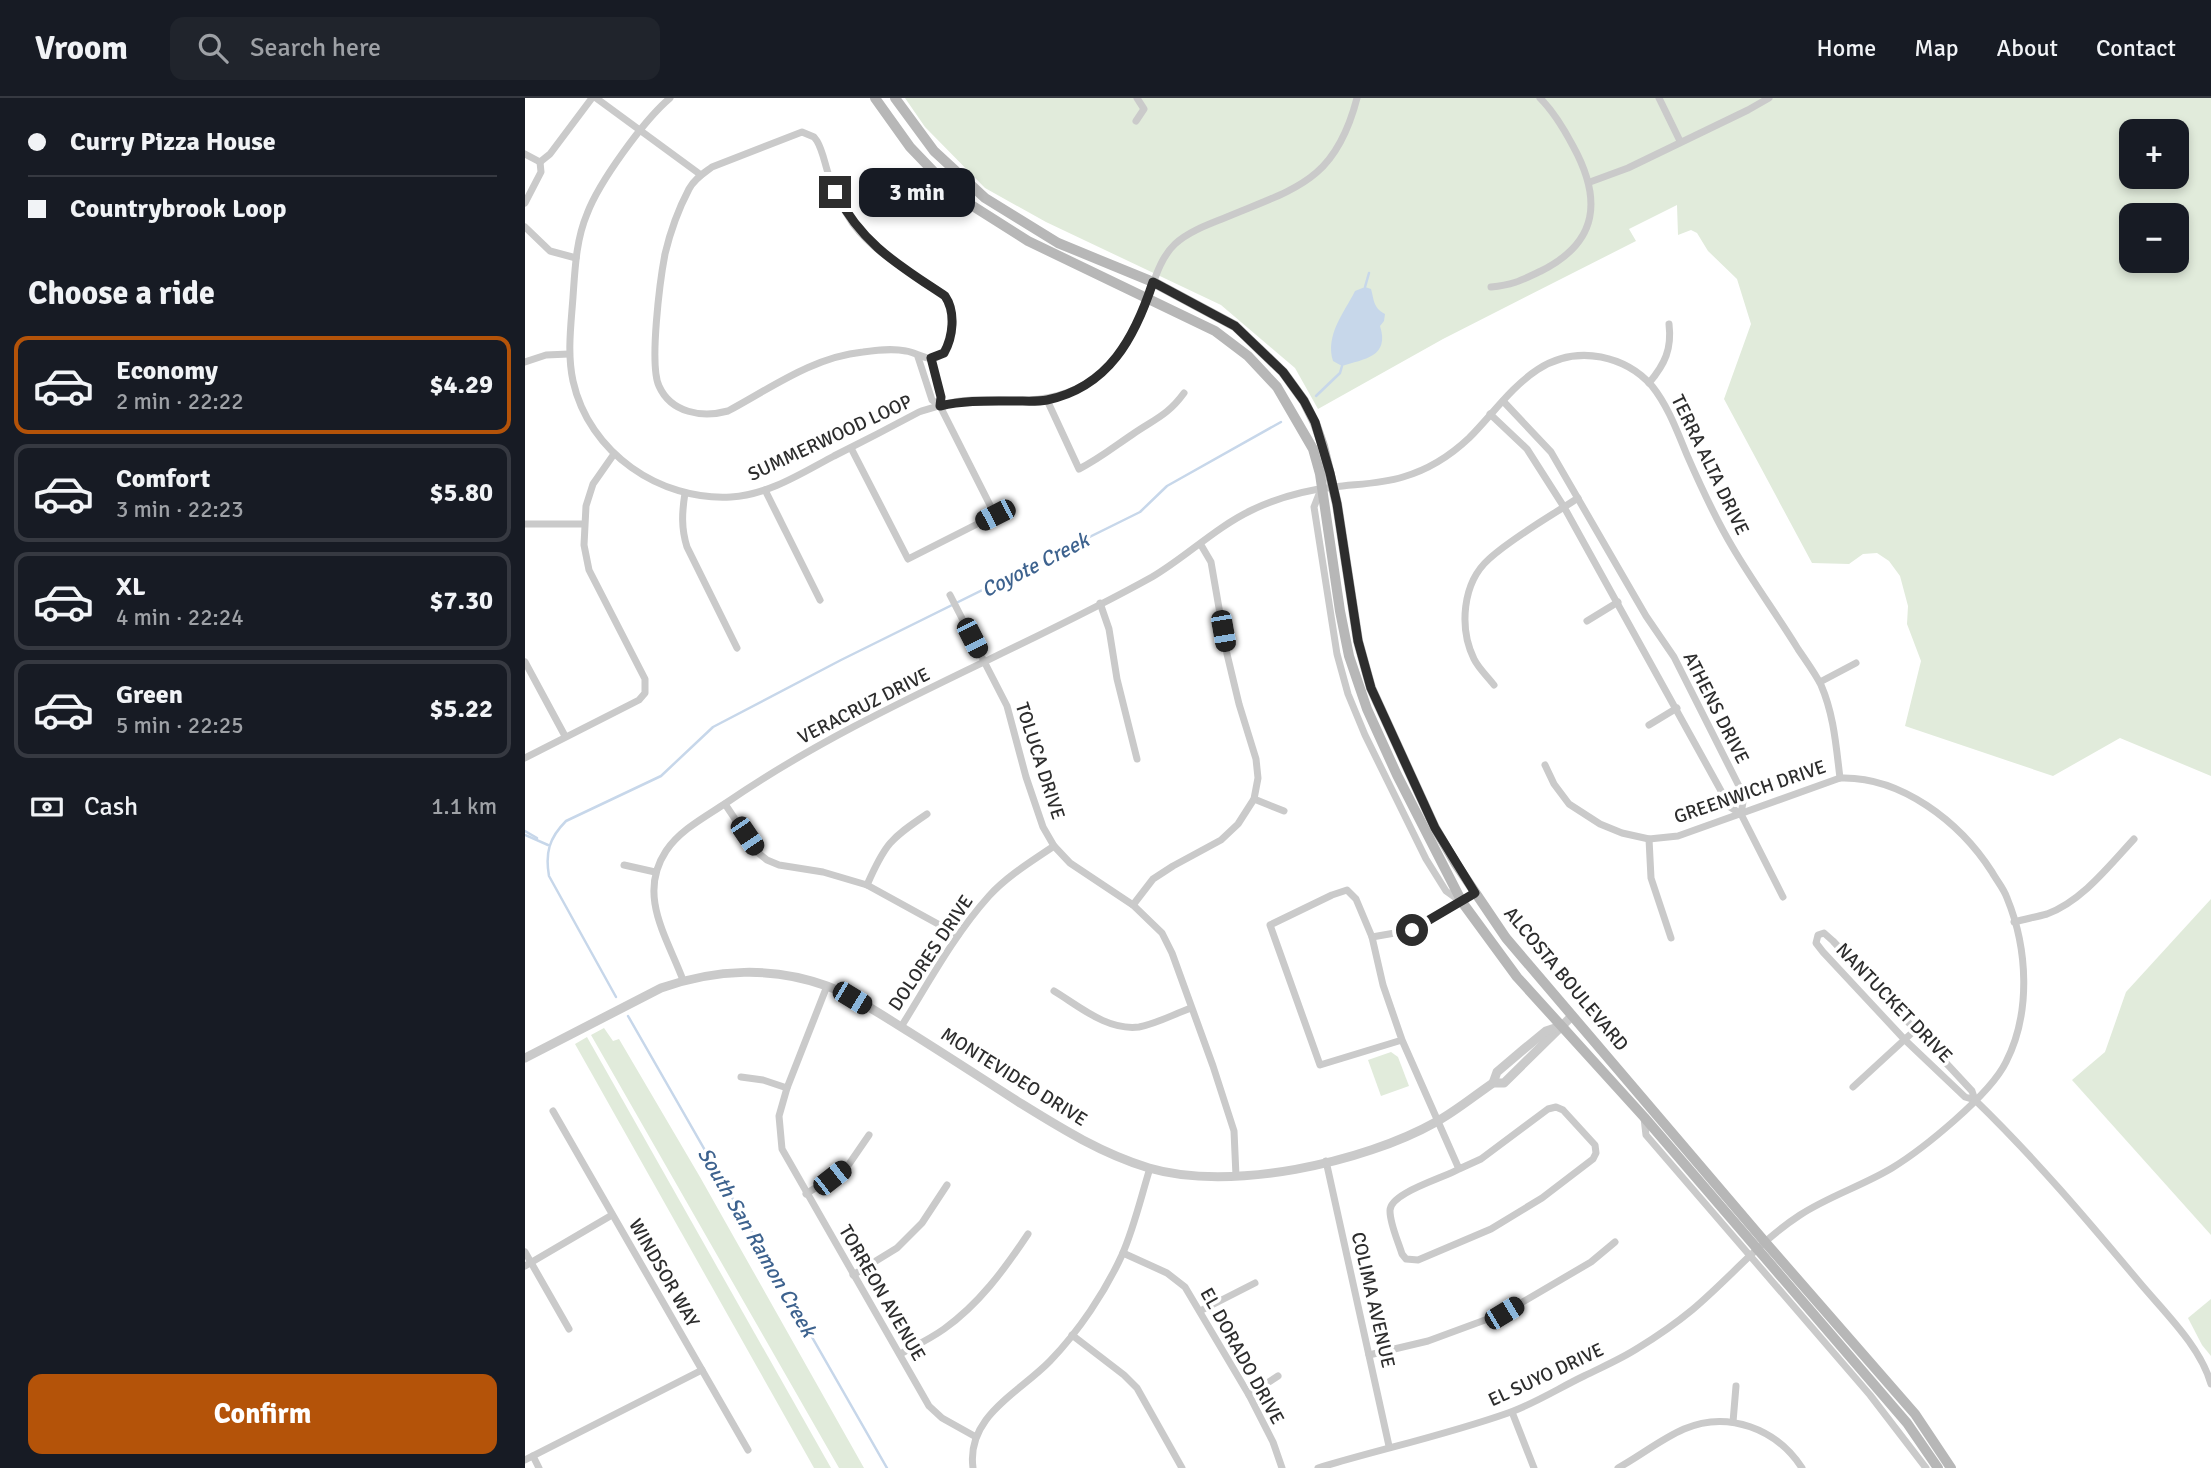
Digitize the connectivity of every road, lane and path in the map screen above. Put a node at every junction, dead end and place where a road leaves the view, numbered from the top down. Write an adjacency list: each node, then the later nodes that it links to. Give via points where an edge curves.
1 (594, 98): 11 (street); 14 (street)
2 (670, 98): 11 (street, SUMMERWOOD LOOP)
3 (875, 98): 22 (main road, ALCOSTA BOULEVARD, via 910,147 957,195 1028,242)
4 (895, 98): 20 (main road, ALCOSTA BOULEVARD, via 934,151 985,198 1058,243)
5 (1137, 98): 10 (street, via 1144,108)
6 (1357, 98): 20 (street, SUMMERWOOD LOOP, via 1343,142 1310,179 1175,243)
7 (1540, 98): 16 (street, via 1558,120)
8 (1660, 98): 12 (street)
9 (1769, 98): 12 (street)
10 (1136, 121)
11 (641, 130): 15 (street); 19 (street, SUMMERWOOD LOOP, via 594,197)
12 (1680, 141): 16 (street)
13 (525, 154): 14 (street)
14 (540, 162): 17 (street, via 541,172)
15 (701, 175): 25 (street, via 690,186 665,254 655,370 664,396 684,411 715,415 819,363 885,350); 26 (street, via 788,136 802,132 814,137 835,192 854,224 882,253 949,301 951,339 944,353)
16 (1590, 182): 21 (street, via 1590,216 1575,246 1561,259 1512,285)
17 (525, 203)
18 (525, 227): 19 (street, via 550,251)
19 (576, 258): 24 (street, SUMMERWOOD LOOP)
20 (1153, 282): 22 (street, SUMMERWOOD LOOP); 36 (main road, ALCOSTA BOULEVARD, via 1235,326 1283,372 1315,422)
21 (1491, 287)
22 (1148, 298): 30 (street, SUMMERWOOD LOOP, via 1118,356 1095,379); 37 (main road, ALCOSTA BOULEVARD, via 1215,331 1248,356 1277,387 1313,449)
23 (1669, 324): 28 (street, via 1668,354)
24 (569, 354): 27 (street); 35 (street, SUMMERWOOD LOOP, via 586,416)
25 (918, 357): 26 (street); 32 (street, via 932,400)
26 (931, 358): 32 (street)
27 (525, 362)
28 (1649, 383): 31 (street, TERRA ALTA DRIVE, via 1621,363 1585,355 1556,360 1524,377); 54 (street, TERRA ALTA DRIVE, via 1668,412 1734,551)
29 (1184, 393): 30 (street, via 1161,418 1079,469)
30 (1047, 400): 32 (street, SUMMERWOOD LOOP, via 961,401)
31 (1503, 401): 33 (street, TERRA ALTA DRIVE); 40 (street, ATHENS DRIVE, via 1552,452)
32 (940, 406): 34 (street, SUMMERWOOD LOOP, via 919,412); 34 (street, via 995,515 908,559)
33 (1490, 414): 36 (street, TERRA ALTA DRIVE, via 1447,456 1423,470 1378,483); 41 (street, ATHENS DRIVE, via 1527,449)
34 (851, 448): 38 (street, SUMMERWOOD LOOP)
35 (614, 454): 39 (street, SUMMERWOOD LOOP, via 641,474); 43 (street, via 593,484)
36 (1333, 487): 37 (street, TERRA ALTA DRIVE); 74 (main road, ALCOSTA BOULEVARD, via 1358,641 1371,688 1435,828)
37 (1321, 489): 44 (street, VERACRUZ DRIVE, via 1250,510); 76 (main road, ALCOSTA BOULEVARD, via 1349,656 1367,709)
38 (765, 490): 39 (street, SUMMERWOOD LOOP, via 734,497); 46 (street)
39 (685, 493): 50 (street, via 682,533)
40 (1579, 498): 41 (street); 67 (street, ATHENS DRIVE, via 1695,695 1744,796)
41 (1564, 508): 47 (street, ATHENS DRIVE); 55 (street, via 1488,559 1469,590 1464,613 1467,637 1475,660)
42 (525, 524): 43 (street)
43 (583, 524): 58 (street, via 589,569 647,686 639,700)
44 (1201, 545): 48 (street, VERACRUZ DRIVE); 63 (street, via 1211,562 1227,654 1256,759)
45 (950, 595): 51 (street, TOLUCA DRIVE)
46 (820, 600)
47 (1618, 602): 49 (street); 56 (street, ATHENS DRIVE)
48 (1100, 603): 51 (street, VERACRUZ DRIVE); 60 (street)
49 (1587, 621)
50 (737, 648)
51 (984, 662): 64 (street, VERACRUZ DRIVE, via 815,748); 70 (street, TOLUCA DRIVE, via 1007,706 1025,778)
52 (525, 663): 58 (street)
53 (1856, 663): 54 (street)
54 (1820, 682): 62 (street, TERRA ALTA DRIVE, via 1832,714)
55 (1494, 685)
56 (1677, 708): 57 (street); 67 (street, ATHENS DRIVE, via 1730,807)
57 (1649, 725)
58 (565, 736): 59 (street)
59 (525, 758)
60 (1137, 759)
61 (1545, 765): 68 (street, GREENWICH DRIVE, via 1569,804 1600,824)
62 (1840, 778): 67 (street, GREENWICH DRIVE); 78 (street, GREENWICH DRIVE, via 1868,779 1895,789 1947,820 2007,896)
63 (1254, 799): 65 (street); 77 (street, via 1221,840 1153,879)
64 (725, 804): 72 (street, VERACRUZ DRIVE, via 680,834); 73 (street, via 767,860)
65 (1284, 811)
66 (927, 814): 73 (street, via 881,852)
67 (1741, 814): 68 (street, GREENWICH DRIVE, via 1678,836); 75 (street)
68 (1649, 839): 81 (street, via 1651,878)
69 (2134, 839): 78 (street, via 2075,897 2048,913)
70 (1054, 846): 77 (street, TOLUCA DRIVE, via 1070,863); 79 (street, DOLORES DRIVE, via 990,894)
71 (624, 865): 72 (street)
72 (655, 872): 82 (street, VERACRUZ DRIVE, via 657,920)
73 (867, 886): 79 (street)
74 (1475, 893): 76 (street); 88 (main road, ALCOSTA BOULEVARD, via 1506,938)
75 (1783, 897)
76 (1462, 902): 80 (street, via 1412,930); 89 (main road, ALCOSTA BOULEVARD, via 1517,977)
77 (1133, 905): 87 (street, TOLUCA DRIVE, via 1161,933)
78 (2014, 922): 98 (street, GREENWICH DRIVE, via 2023,973 2018,1028 2005,1064)
79 (958, 935): 90 (street, DOLORES DRIVE)
80 (1372, 937): 92 (street); 92 (street, via 1356,899 1347,890 1270,925 1320,1065)
81 (1671, 938)
82 (683, 980): 83 (street, MONTEVIDEO DRIVE, via 744,972 785,975); 94 (street, MONTEVIDEO DRIVE)
83 (827, 986): 90 (street, MONTEVIDEO DRIVE); 97 (street, TORREON AVENUE)
84 (1874, 986): 86 (street); 86 (street, NANTUCKET DRIVE, via 1829,937 1824,933 1818,936 1818,946); 91 (street, NANTUCKET DRIVE)
85 (1054, 990): 87 (street, via 1122,1027 1141,1026)
86 (1863, 996): 93 (street, NANTUCKET DRIVE)
87 (1191, 1008): 105 (street, TOLUCA DRIVE, via 1234,1131)
88 (1572, 1016): 89 (street, MONTEVIDEO DRIVE); 111 (main road, ALCOSTA BOULEVARD)
89 (1561, 1026): 100 (street, MONTEVIDEO DRIVE, via 1546,1031 1497,1072 1493,1083); 114 (main road, ALCOSTA BOULEVARD, via 1644,1117)
90 (901, 1027): 103 (street, MONTEVIDEO DRIVE, via 1065,1131)
91 (1915, 1030): 93 (street); 98 (street, NANTUCKET DRIVE, via 1972,1091)
92 (1402, 1040): 100 (street)
93 (1905, 1040): 96 (street); 98 (street, NANTUCKET DRIVE, via 1965,1097)
94 (525, 1058)
95 (741, 1077): 97 (street)
96 (1853, 1087)
97 (787, 1088): 107 (street, TORREON AVENUE, via 779,1116 782,1149)
98 (1975, 1100): 111 (street, GREENWICH DRIVE, via 1913,1154 1802,1214); 125 (street, NANTUCKET DRIVE, via 2085,1217 2181,1332 2206,1368)
99 (553, 1111): 108 (street, WINDSOR WAY)
100 (1436, 1122): 102 (street, MONTEVIDEO DRIVE); 104 (street)
101 (869, 1135): 107 (street, via 847,1167)
102 (1326, 1161): 105 (street, MONTEVIDEO DRIVE); 122 (street, COLIMA AVENUE)
103 (1150, 1168): 105 (street, MONTEVIDEO DRIVE); 113 (street)
104 (1459, 1169): 104 (street, via 1556,1107 1595,1145 1593,1159 1542,1198 1490,1228 1418,1260 1406,1259 1389,1211 1391,1203 1399,1195)
105 (1236, 1176)
106 (947, 1185): 116 (street, via 922,1223 897,1248)
107 (806, 1194): 116 (street, TORREON AVENUE)
108 (612, 1215): 115 (street); 123 (street, WINDSOR WAY)
109 (1028, 1234): 121 (street, via 972,1306 943,1330)
110 (1615, 1242): 122 (street, via 1591,1262 1504,1313 1428,1341)
111 (1765, 1242): 114 (street, GREENWICH DRIVE); 145 (main road, ALCOSTA BOULEVARD, via 1915,1414)
112 (525, 1252): 115 (street)
113 (1123, 1253): 118 (street, EL DORADO DRIVE, via 1167,1273 1185,1287); 120 (street)
114 (1753, 1253): 128 (street, EL SUYO DRIVE, via 1691,1310 1636,1350); 143 (street, ALCOSTA BOULEVARD); 144 (main road, ALCOSTA BOULEVARD, via 1907,1423)
115 (528, 1264): 119 (street)
116 (853, 1275): 121 (street, TORREON AVENUE)
117 (1255, 1283): 118 (street)
118 (1200, 1311): 127 (street, EL DORADO DRIVE)
119 (569, 1329)
120 (1072, 1335): 130 (street, via 1050,1361 989,1413); 137 (street, via 1137,1388)
121 (900, 1354): 130 (street, TORREON AVENUE, via 929,1406)
122 (1369, 1355): 131 (street, COLIMA AVENUE)
123 (702, 1370): 132 (street, WINDSOR WAY); 133 (street)
124 (1278, 1376): 127 (street)
125 (2211, 1384)
126 (1736, 1386): 129 (street)
127 (1249, 1395): 138 (street, EL DORADO DRIVE)
128 (1512, 1412): 131 (street, EL SUYO DRIVE); 140 (street)
129 (1733, 1422): 141 (street, via 1684,1429); 142 (street, via 1758,1428 1778,1441)
130 (976, 1437): 136 (street)
131 (1389, 1446): 139 (street, EL SUYO DRIVE)
132 (748, 1450)
133 (533, 1456): 134 (street); 135 (street)
134 (525, 1460)
135 (539, 1468)
136 (973, 1468)
137 (1181, 1468)
138 (1282, 1468)
139 (1318, 1468)
140 (1534, 1468)
141 (1618, 1468)
142 (1802, 1468)
143 (1926, 1468)
144 (1938, 1468)
145 (1951, 1468)

